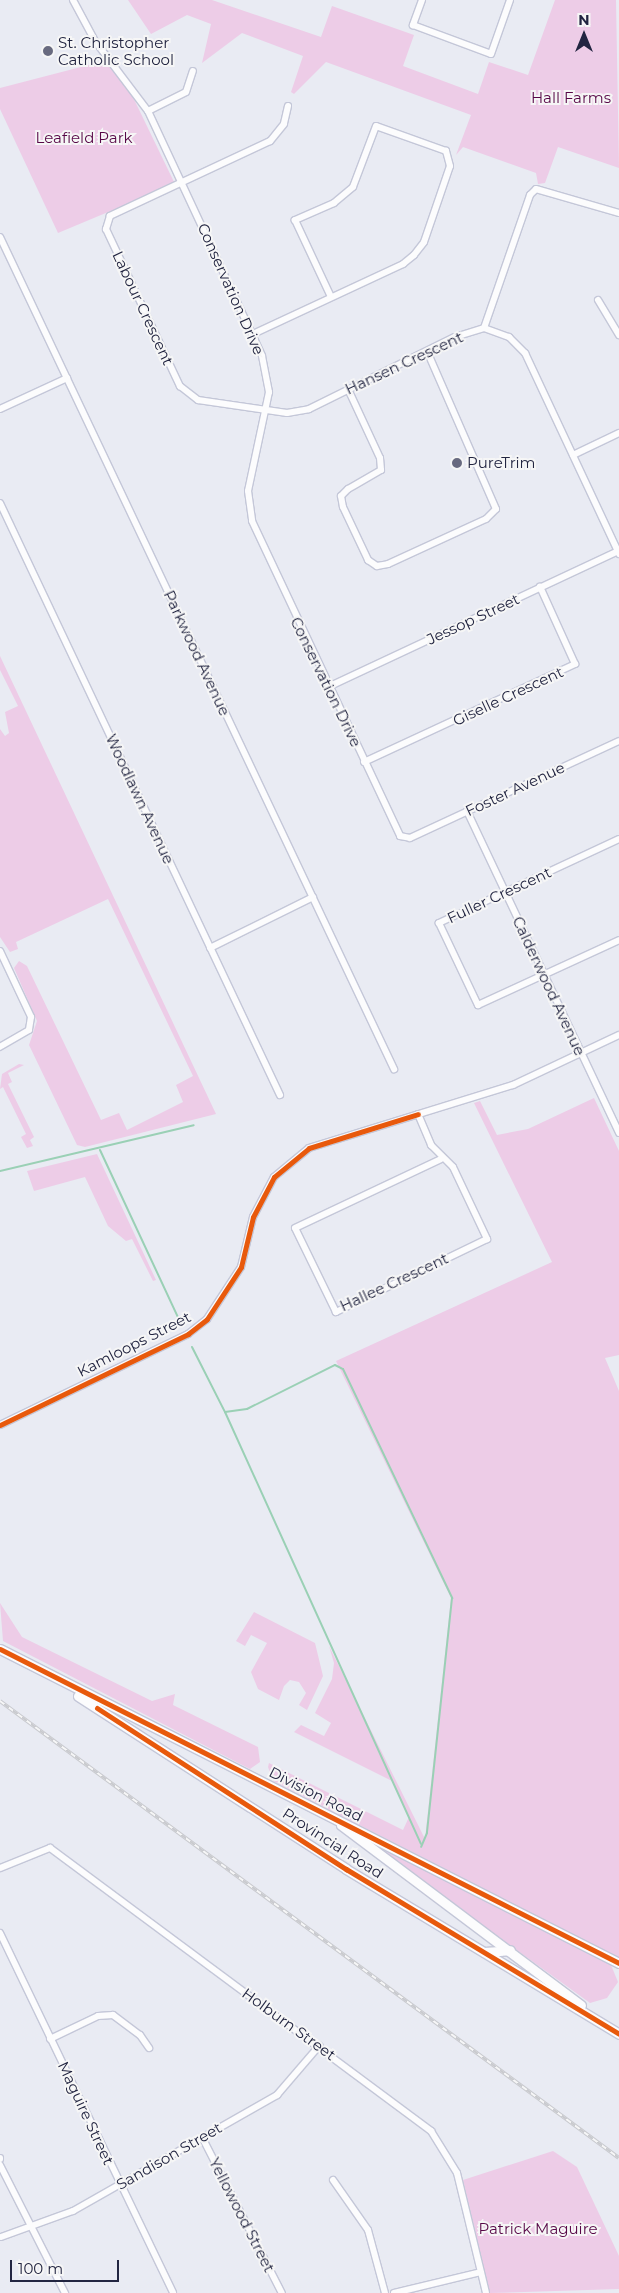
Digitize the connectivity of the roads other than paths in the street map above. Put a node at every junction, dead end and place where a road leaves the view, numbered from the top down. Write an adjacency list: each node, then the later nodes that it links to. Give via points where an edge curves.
1 (73, 0): 6 (street, Conservation Drive, via 95,41 131,83)
2 (422, 0): 3 (street, via 413,25 491,54)
3 (510, 0)
4 (193, 71): 6 (street, via 186,92)
5 (288, 106): 7 (street, via 284,124 270,141)
6 (148, 111): 7 (street, Conservation Drive)
7 (182, 184): 13 (street, Conservation Drive); 19 (street, Labour Crescent, via 110,216 106,229 188,396)
8 (619, 213): 12 (street, via 536,189 530,195)
9 (0, 237): 16 (street, Parkwood Avenue)
10 (331, 297): 10 (street, via 414,255 424,242 450,166 446,151 376,126 353,187 334,203 294,220); 13 (street)
11 (598, 300): 14 (street)
12 (484, 328): 15 (street, Hansen Crescent); 21 (street, via 509,337 525,353)
13 (253, 334): 19 (street, Conservation Drive, via 268,392)
14 (619, 335)
15 (427, 350): 17 (street, Hansen Crescent); 17 (street, via 496,509 486,519 388,564 376,566 368,560 343,507 341,496 348,489 381,470 380,458)
16 (67, 378): 18 (street); 32 (street, Parkwood Avenue)
17 (348, 390): 19 (street, Hansen Crescent, via 309,409)
18 (0, 409)
19 (267, 412): 25 (street, Conservation Drive, via 248,491 252,521)
20 (619, 433): 21 (street)
21 (573, 454): 23 (street)
22 (0, 503): 34 (street, Woodlawn Avenue)
23 (618, 552): 24 (street, Jessop Street)
24 (540, 587): 25 (street, Jessop Street); 27 (street, Giselle Crescent, via 575,664)
25 (328, 686): 27 (street, Conservation Drive)
26 (619, 741): 28 (street, Foster Avenue)
27 (364, 762): 29 (street, Conservation Drive, via 400,836)
28 (467, 811): 29 (street, Foster Avenue); 31 (street, Calderwood Avenue)
29 (410, 838)
30 (619, 839): 31 (street, Fuller Crescent)
31 (505, 893): 36 (street, Calderwood Avenue); 36 (street, Fuller Crescent, via 439,923 478,1006)
32 (314, 897): 34 (street); 40 (street, Parkwood Avenue)
33 (619, 940): 36 (street, Fuller Crescent)
34 (210, 948): 41 (street, Woodlawn Avenue)
35 (0, 952): 38 (street, via 31,1017 29,1030)
36 (544, 975): 39 (street, Calderwood Avenue)
37 (619, 1035): 39 (street, Kamloops Street)
38 (0, 1047)
39 (581, 1053): 42 (street, Kamloops Street, via 513,1085); 43 (street, Calderwood Avenue)
40 (394, 1069)
41 (280, 1095)
42 (418, 1114): 44 (street, Hallee Crescent); 45 (street, Kamloops Street, via 309,1148 274,1177 253,1217 240,1267 208,1319 188,1334)
43 (619, 1133)
44 (441, 1159): 44 (street, Hallee Crescent, via 453,1167 487,1239 336,1312 295,1228)
45 (0, 1425)
46 (0, 1649): 47 (main road, Division Road)
47 (36, 1669): 48 (main road, Division Road); 52 (main road, Provincial Road)
48 (320, 1810): 51 (main road, Provincial Road); 53 (main road, Division Road)
49 (0, 1868): 57 (street, Holburn Street, via 50,1848)
50 (0, 1933): 56 (street, Maguire Street)
51 (513, 1950): 52 (main road); 54 (main road, Provincial Road)
52 (484, 1952): 54 (main road, Provincial Road)
53 (619, 1963)
54 (588, 2012): 55 (main road, Provincial Road)
55 (619, 2034)
56 (50, 2039): 58 (street, via 98,2016 113,2014 140,2034); 62 (street, Maguire Street)
57 (319, 2046): 59 (street, Sandison Street, via 276,2095); 65 (street, Holburn Street, via 425,2126 441,2145 457,2173)
58 (149, 2048)
59 (202, 2137): 62 (street, Sandison Street); 68 (street, Yellowood Street)
60 (0, 2165): 63 (street)
61 (333, 2180): 69 (street, via 368,2230)
62 (119, 2184): 63 (street, Sandison Street, via 73,2211); 67 (street, Maguire Street)
63 (32, 2225): 64 (street, Sandison Street); 66 (street)
64 (1, 2237)
65 (481, 2272): 70 (street); 71 (street, Holburn Street)
66 (65, 2293)
67 (173, 2293)
68 (282, 2293)
69 (384, 2293)
70 (394, 2293)
71 (486, 2293)

